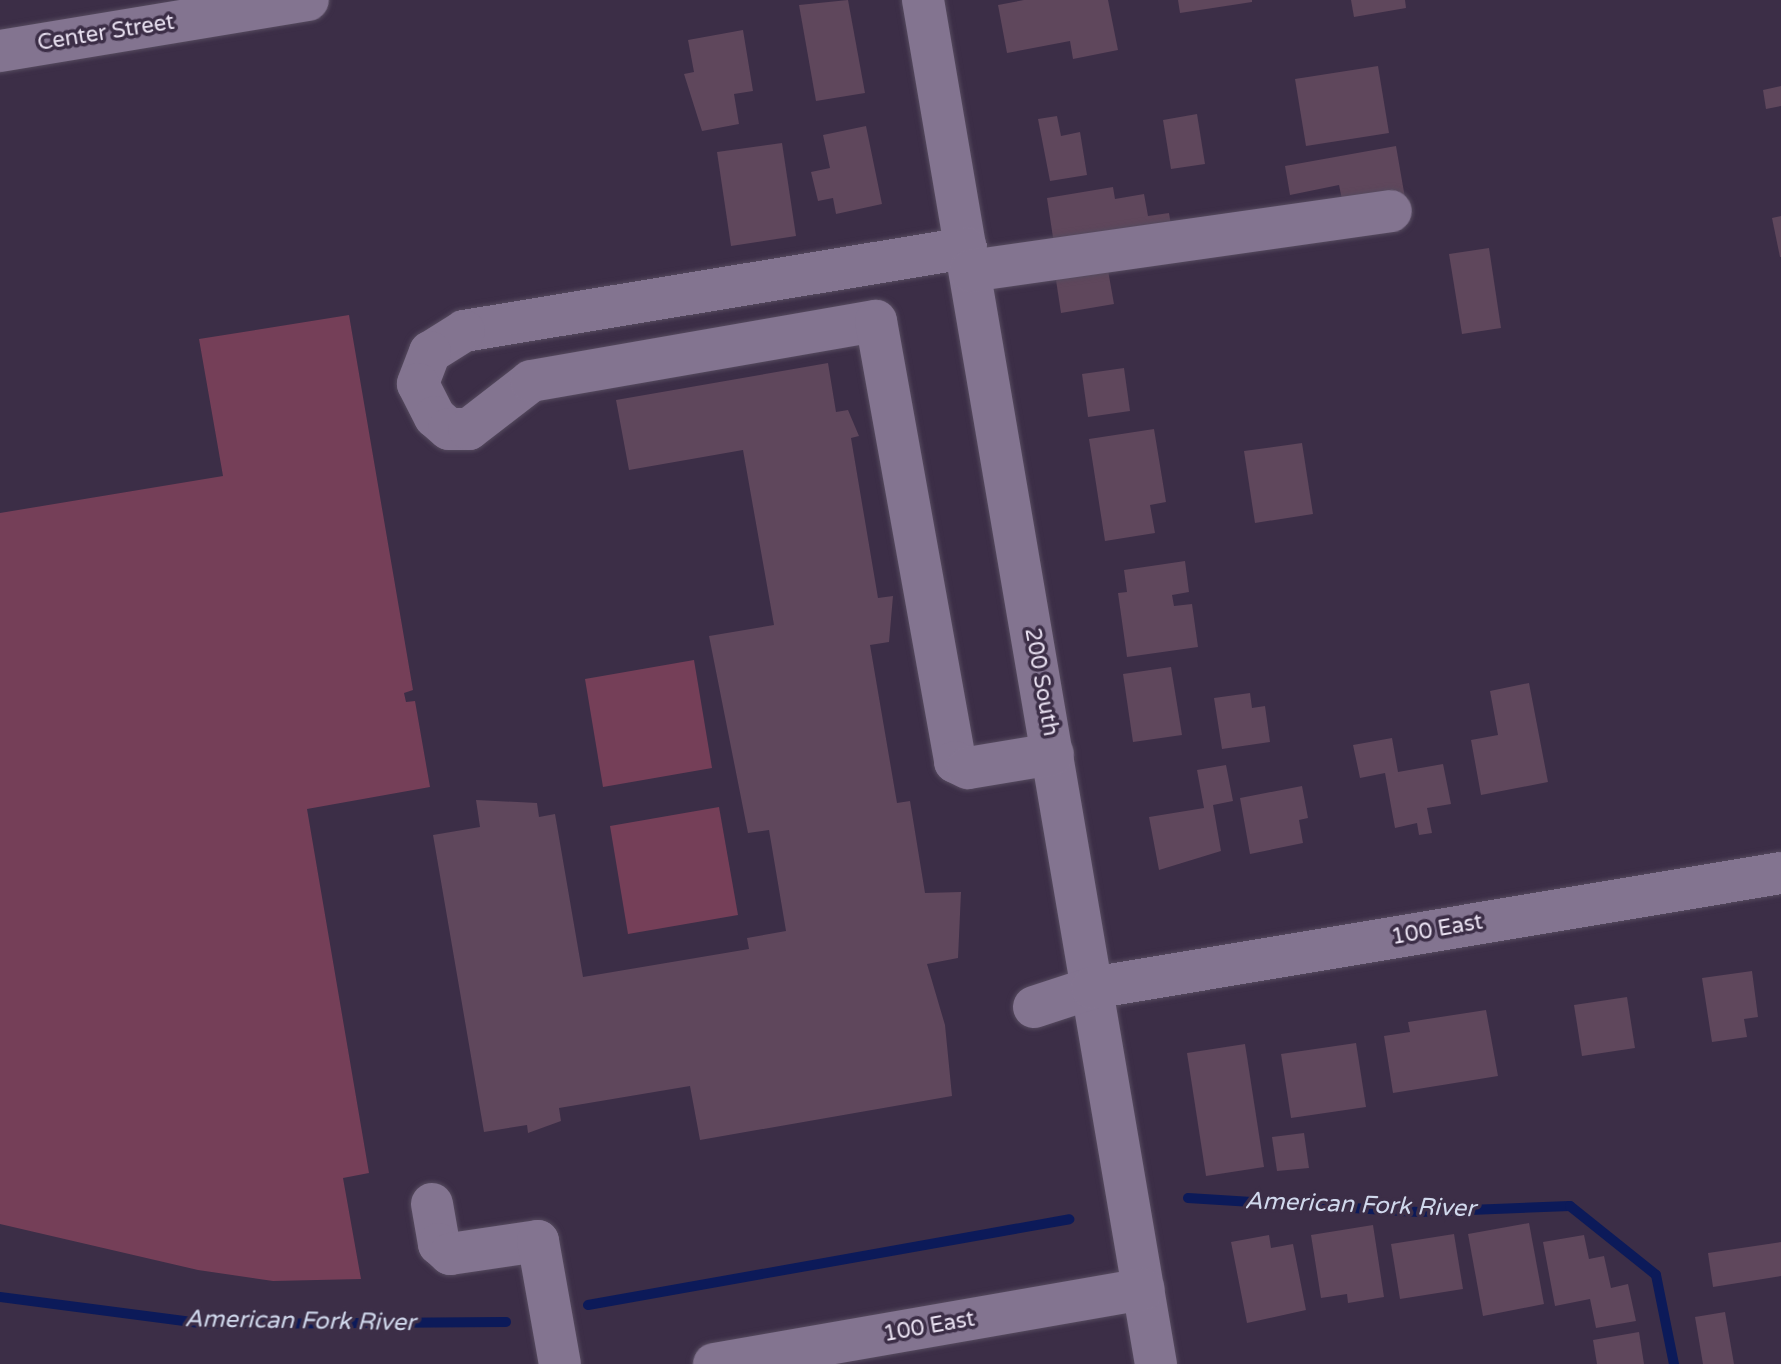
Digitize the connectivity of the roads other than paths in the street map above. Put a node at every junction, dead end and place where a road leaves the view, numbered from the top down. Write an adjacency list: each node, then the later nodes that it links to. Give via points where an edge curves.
1 (308, 0): 3 (street, Center Street)
2 (923, 0): 5 (street, 200 South)
3 (0, 51)
4 (1391, 211): 5 (street)
5 (968, 259): 6 (street); 8 (street, 200 South)
6 (866, 261): 7 (street); 7 (street, via 464,331 430,352 418,384 435,417 449,429 469,429 531,381)
7 (876, 321): 8 (street, via 955,762 968,768)
8 (1053, 754): 10 (street, 200 South)
9 (1781, 873): 10 (street, 100 East)
10 (1092, 988): 11 (street, 100 East); 13 (street, 200 South)
11 (1034, 1007)
12 (432, 1204): 14 (street, via 439,1244 450,1254 538,1241)
13 (1144, 1289): 15 (street, 100 East); 16 (street, 200 South)
14 (560, 1364)
15 (714, 1364)
16 (1156, 1364)

